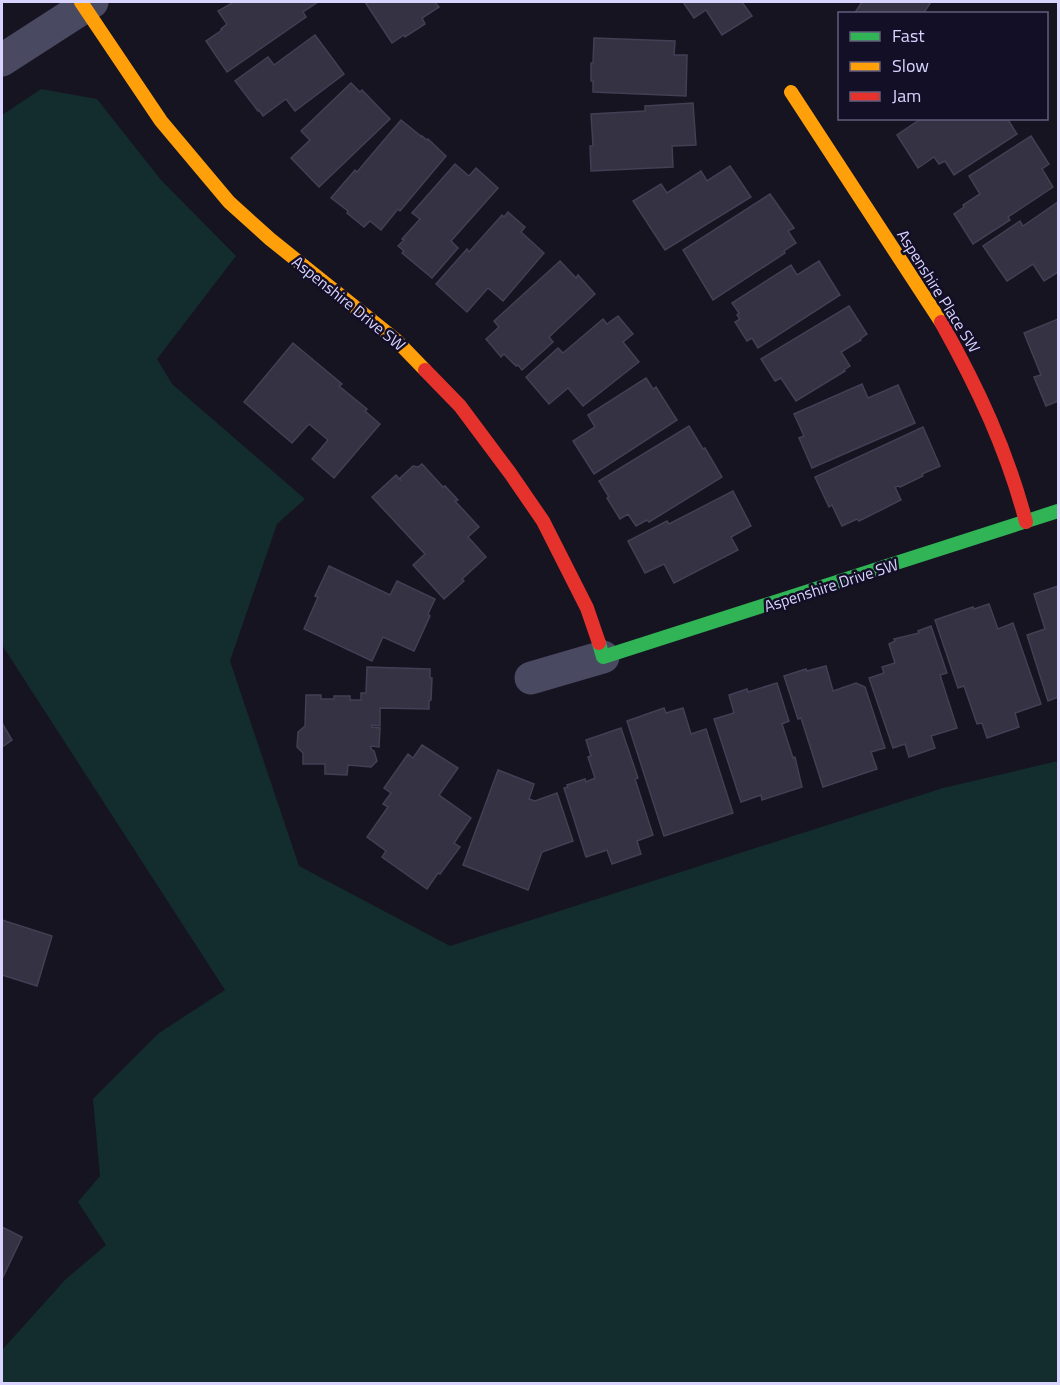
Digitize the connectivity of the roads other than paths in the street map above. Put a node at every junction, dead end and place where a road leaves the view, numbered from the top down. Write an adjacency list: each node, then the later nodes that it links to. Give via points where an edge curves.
1 (86, 3): 2 (street); 6 (street, Aspenshire Drive SW, via 161,121 229,202 396,340 460,406 543,521 587,608)
2 (2, 60)
3 (791, 92): 5 (street, Aspenshire Place SW, via 933,308 969,372 1016,484)
4 (1059, 511): 5 (street, Aspenshire Drive SW)
5 (1026, 522): 6 (street, Aspenshire Drive SW)
6 (603, 657): 7 (street, Aspenshire Drive SW)
7 (531, 678)

